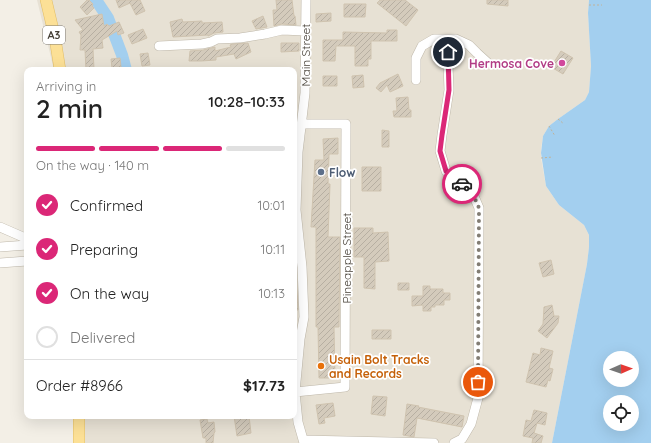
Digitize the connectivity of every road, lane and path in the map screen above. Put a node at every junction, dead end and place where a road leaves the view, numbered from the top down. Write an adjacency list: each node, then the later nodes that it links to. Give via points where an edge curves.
1 (46, 0): 9 (main road, A3)
2 (306, 0): 5 (street, Main Street)
3 (588, 5): 4 (path)
4 (602, 5)
5 (305, 31): 7 (street, via 282,30 240,38 217,39 202,44); 12 (street, Main Street)
6 (447, 39): 8 (street, via 456,39 469,45); 10 (street, via 434,39 422,46 416,58); 36 (street, via 449,90 440,151 446,171 473,194 479,208 478,398 471,424 462,439)
7 (159, 46)
8 (488, 63)
9 (60, 67)
10 (416, 80)
11 (558, 118): 13 (path)
12 (302, 124): 18 (street, Main Street); 30 (street, Pineapple Street, via 346,124 345,387)
13 (564, 124)
14 (549, 126): 15 (path)
15 (555, 136)
16 (553, 157): 17 (path)
17 (541, 158)
18 (297, 171)
19 (0, 227): 20 (street)
20 (24, 237)
21 (24, 245): 22 (street)
22 (0, 247)
23 (297, 247): 26 (street, Main Street)
24 (24, 261): 25 (street)
25 (0, 263)
26 (298, 266): 28 (street, Main Street)
27 (297, 317): 28 (street)
28 (304, 317): 29 (street, Main Street)
29 (297, 363)
30 (297, 392)
31 (297, 407): 33 (street, Main Street)
32 (79, 419): 34 (main road)
33 (304, 442): 35 (street)
34 (79, 443)
35 (433, 443)
36 (454, 443)

